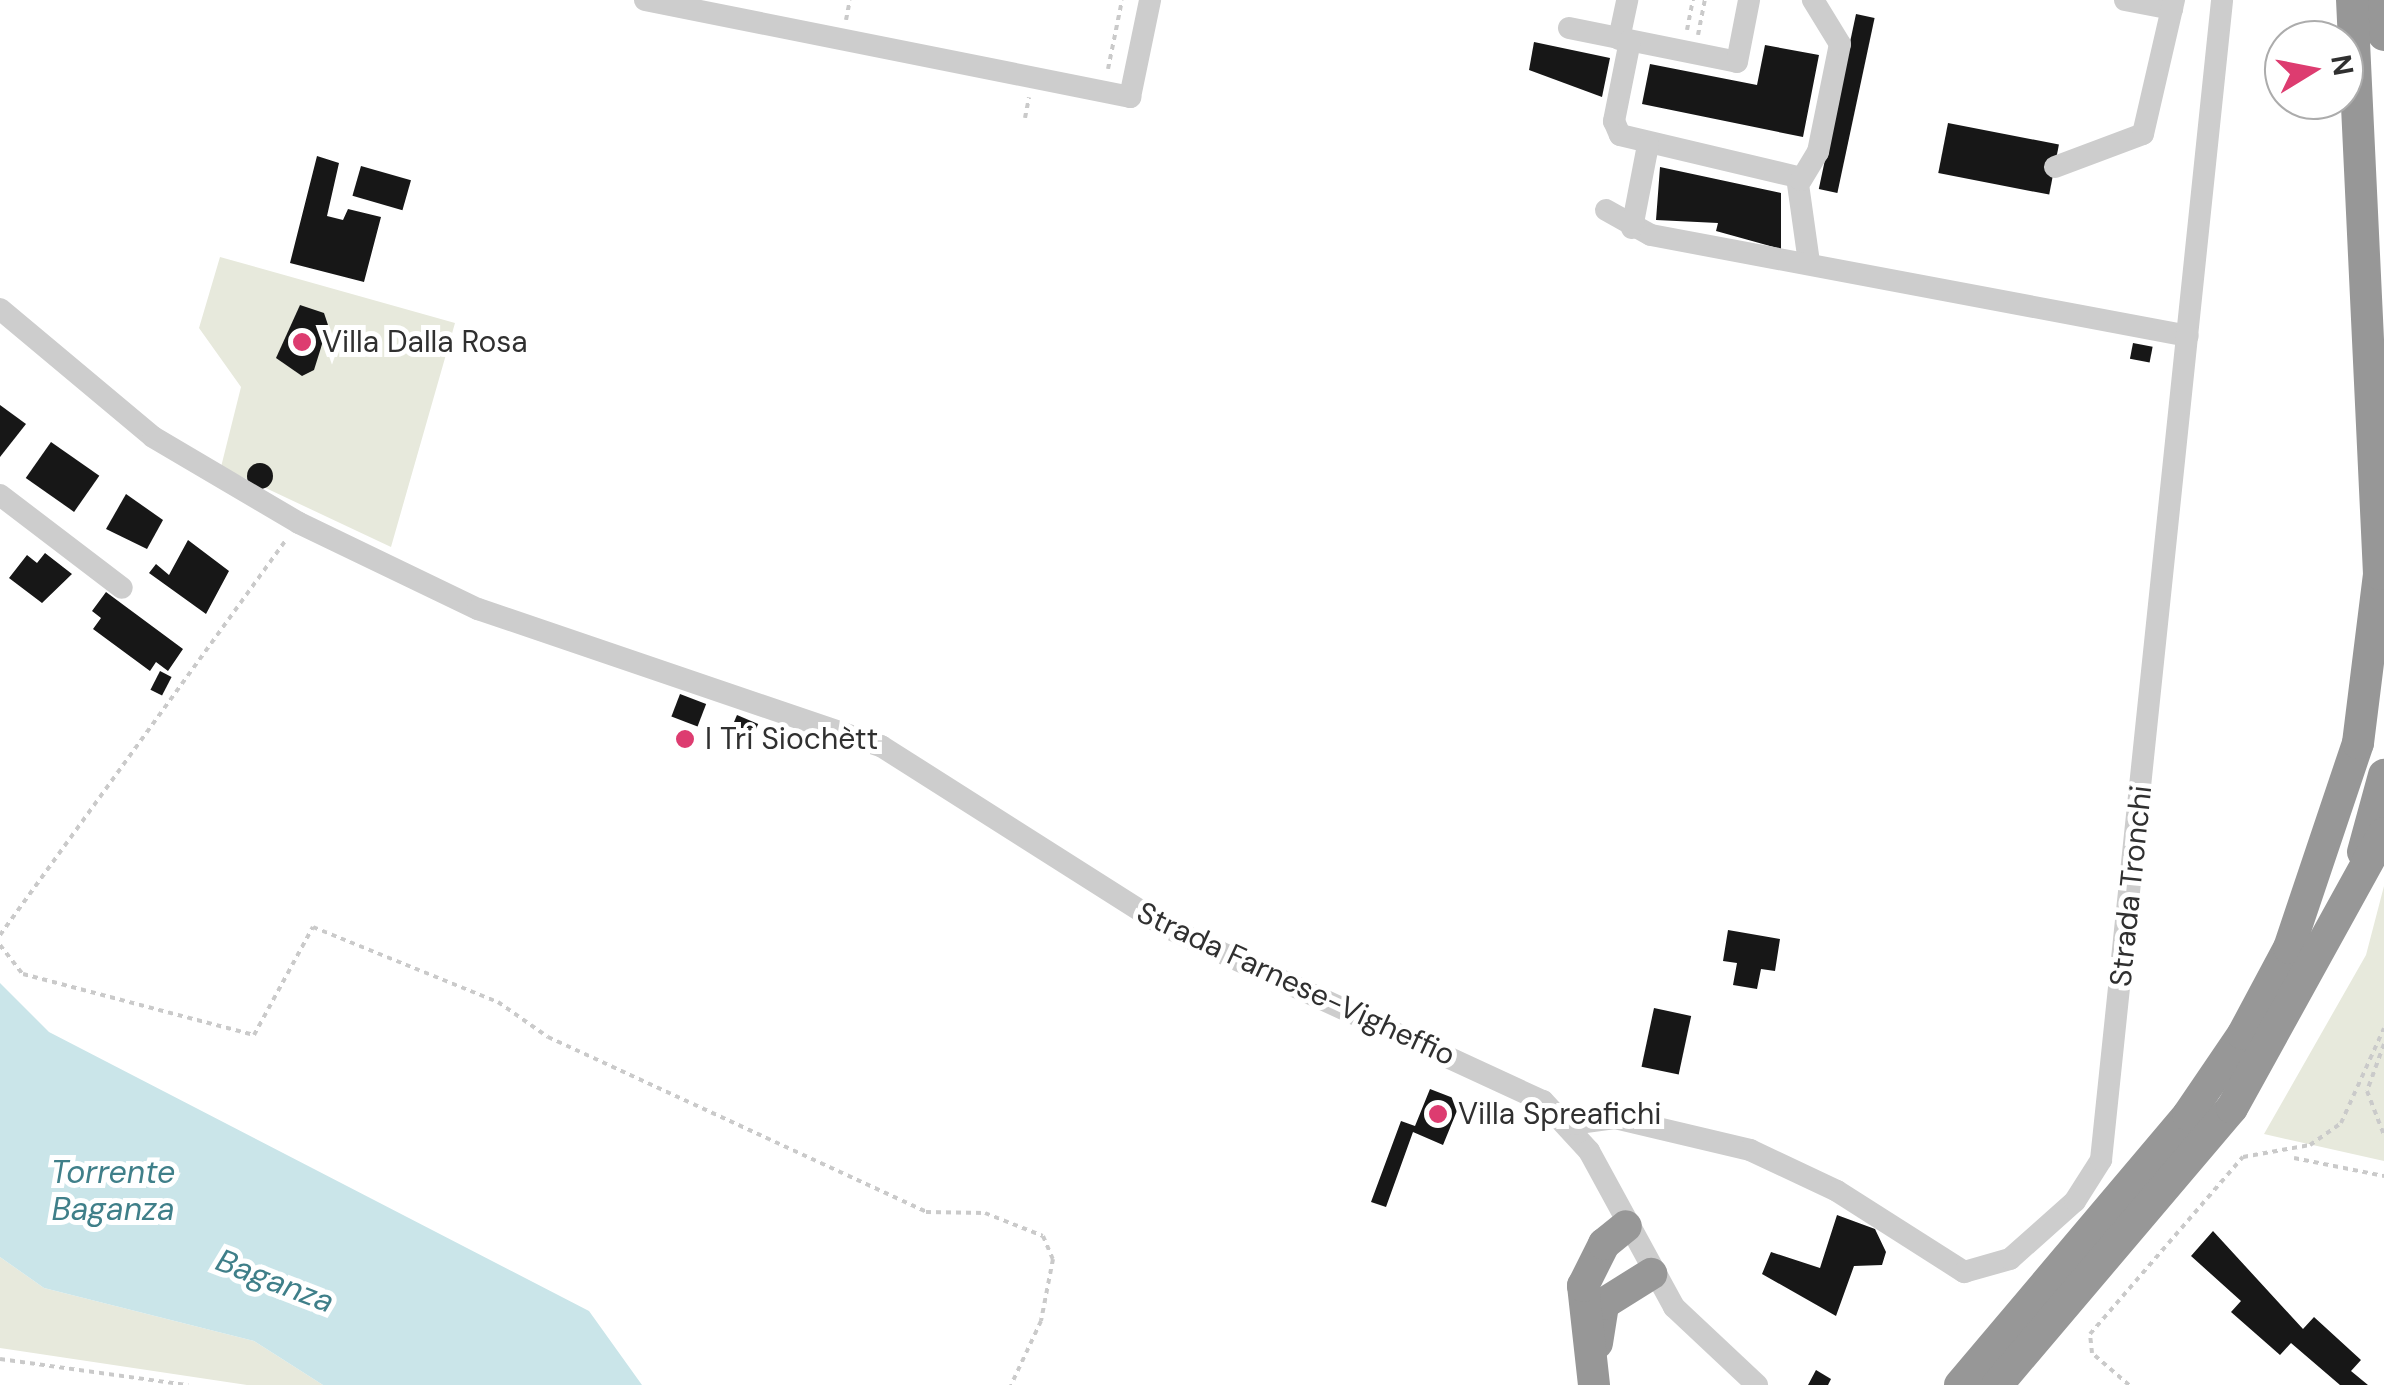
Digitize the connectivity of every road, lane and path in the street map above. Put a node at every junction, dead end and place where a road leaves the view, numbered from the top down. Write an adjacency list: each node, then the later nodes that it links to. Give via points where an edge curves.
1 (645, 0): 2 (street, via 1130,97)
2 (1150, 0)
3 (1627, 0): 13 (street)
4 (1750, 0): 13 (street, via 1737,62)
5 (1813, 0): 16 (street, via 1840,44 1818,152)
6 (2125, 0): 10 (street)
7 (2222, 0): 21 (street, Strada Tronchi)
8 (2352, 0): 38 (highway, via 2380,574 2358,743 2290,948 2243,1034 2188,1116)
9 (2382, 0): 12 (highway)
10 (2173, 5): 15 (street, via 2143,134)
11 (1569, 28): 13 (street)
12 (2384, 34)
13 (1625, 40): 14 (street, via 1614,126)
14 (1648, 145): 16 (street); 18 (street)
15 (2055, 167)
16 (1801, 180): 19 (street)
17 (1606, 210): 18 (street)
18 (1632, 228): 19 (street)
19 (1809, 262): 21 (street)
20 (3, 319): 23 (street, Strada Farnese-Vigheffio, via 153,437)
21 (2188, 336): 32 (street, Strada Tronchi, via 2110,1114 2101,1160 2076,1201 2010,1259 1964,1272 1837,1190 1750,1150 1615,1118)
22 (0, 494): 24 (street)
23 (299, 524): 28 (path); 32 (street, Strada Farnese-Vigheffio, via 478,609 881,746 1168,928 1544,1100)
24 (122, 588)
25 (2384, 776): 27 (highway)
26 (2384, 832): 27 (highway)
27 (2341, 912): 39 (highway, via 2232,1108)
28 (0, 935)
29 (0, 945): 42 (path, via 23,974 254,1035 313,927 498,1002 548,1037 926,1212 986,1213 1043,1236 1053,1260 1041,1320)
30 (2384, 1028): 50 (path, via 2341,1123 2310,1145 2244,1157 2090,1334 2092,1353)
31 (2384, 1044): 33 (path, via 2367,1092)
32 (1571, 1124): 36 (street, Strada Farnese-Vigheffio)
33 (2384, 1135)
34 (2294, 1158): 35 (path)
35 (2384, 1176)
36 (1626, 1226): 37 (street, Strada Farnese-Vigheffio); 43 (highway, via 1604,1244 1583,1286)
37 (1651, 1274): 44 (highway, via 1625,1285 1596,1323); 45 (street, Strada Farnese-Vigheffio)
38 (2032, 1297): 46 (highway); 47 (highway)
39 (2030, 1348): 48 (highway); 49 (highway)
40 (0, 1359): 41 (path)
41 (188, 1385)
42 (1011, 1385)
43 (1594, 1385)
44 (1608, 1385)
45 (1757, 1385)
46 (1936, 1385)
47 (1960, 1385)
48 (1996, 1385)
49 (2007, 1385)
50 (2129, 1385)

